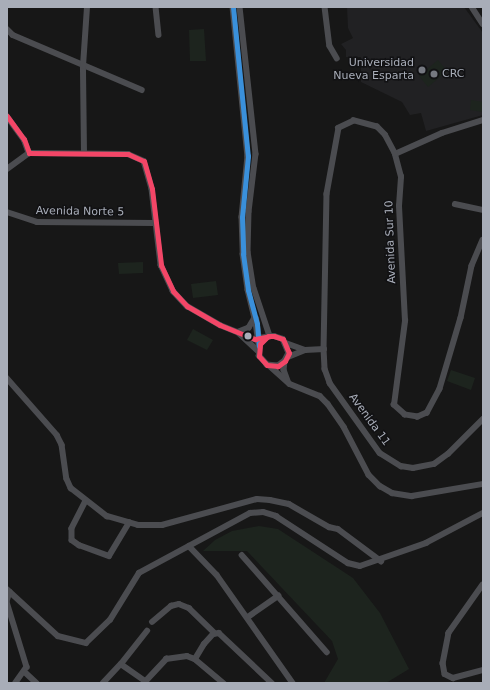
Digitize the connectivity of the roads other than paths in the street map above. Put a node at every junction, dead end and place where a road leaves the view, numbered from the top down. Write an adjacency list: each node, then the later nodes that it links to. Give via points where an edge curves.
1 (87, 7): 11 (street)
2 (156, 7): 9 (street)
3 (233, 7): 24 (street, via 248,156 242,216 242,254)
4 (240, 7): 26 (street, via 256,154 249,212 248,252 254,288)
5 (325, 7): 10 (street, via 330,46)
6 (472, 7): 7 (street)
7 (483, 24)
8 (7, 29): 11 (street, via 13,35)
9 (159, 35)
10 (337, 58)
11 (83, 66): 12 (street); 16 (street)
12 (142, 90)
13 (7, 116): 15 (street, via 24,139)
14 (483, 120): 17 (street, via 442,133)
15 (29, 153): 16 (street); 18 (street)
16 (84, 153): 22 (street, via 134,155 144,160 152,189)
17 (395, 154): 23 (street, Avenida Sur 10, via 401,177 399,206 405,321 394,405 405,415 418,417 427,412 440,389 461,318 472,266); 29 (street, Avenida Sur 10, via 385,135 377,127 354,121 339,128 327,194)
18 (7, 169)
19 (455, 204): 20 (street)
20 (483, 210)
21 (7, 212): 22 (street, Avenida Norte 5, via 23,220 37,222)
22 (154, 223): 25 (street, via 162,270 173,291 197,313)
23 (483, 240)
24 (255, 318): 25 (street, via 249,328); 28 (street)
25 (239, 332): 28 (street); 28 (street)
26 (269, 336): 27 (street, via 279,337); 28 (street)
27 (286, 343): 30 (street); 31 (street, via 289,349)
28 (259, 345): 32 (street, via 261,360)
29 (324, 349): 30 (street); 35 (street, Avenida 11, via 325,369 330,382 371,443 390,462 413,468 434,464 448,454)
30 (305, 350): 31 (street)
31 (287, 359): 32 (street, via 278,366); 34 (street, via 284,370)
32 (269, 366): 34 (street)
33 (7, 378): 37 (street, via 57,435 62,445 67,479 71,488)
34 (290, 384): 36 (street, via 320,396 328,404 344,427 369,475 392,493 412,496)
35 (483, 419)
36 (483, 484)
37 (86, 501): 39 (street, via 108,516); 39 (street, via 72,529 72,540 79,546 109,556)
38 (483, 513): 42 (street, via 426,543)
39 (129, 523): 42 (street, via 162,525 257,498 289,504 338,530)
40 (190, 546): 42 (street, via 250,513 263,512 276,516 348,563 360,566); 44 (street, via 139,572 110,620 86,643 58,636); 46 (street, via 217,575)
41 (242, 555): 45 (street)
42 (381, 561)
43 (483, 585): 53 (street, via 449,633 443,663 445,674 453,678)
44 (9, 590): 54 (street, via 7,602 26,658)
45 (278, 596): 46 (street); 50 (street)
46 (248, 617): 61 (street)
47 (152, 622): 49 (street, via 172,606 179,604 189,608)
48 (147, 631): 52 (street)
49 (215, 633): 51 (street, via 204,644); 60 (street, via 226,638)
50 (327, 652)
51 (195, 659): 55 (street, via 187,656 166,659); 59 (street)
52 (121, 664): 55 (street); 58 (street)
53 (483, 670)
54 (22, 677): 56 (street); 57 (street)
55 (144, 682)
56 (16, 683)
57 (37, 683)
58 (103, 683)
59 (224, 683)
60 (272, 683)
61 (293, 683)

